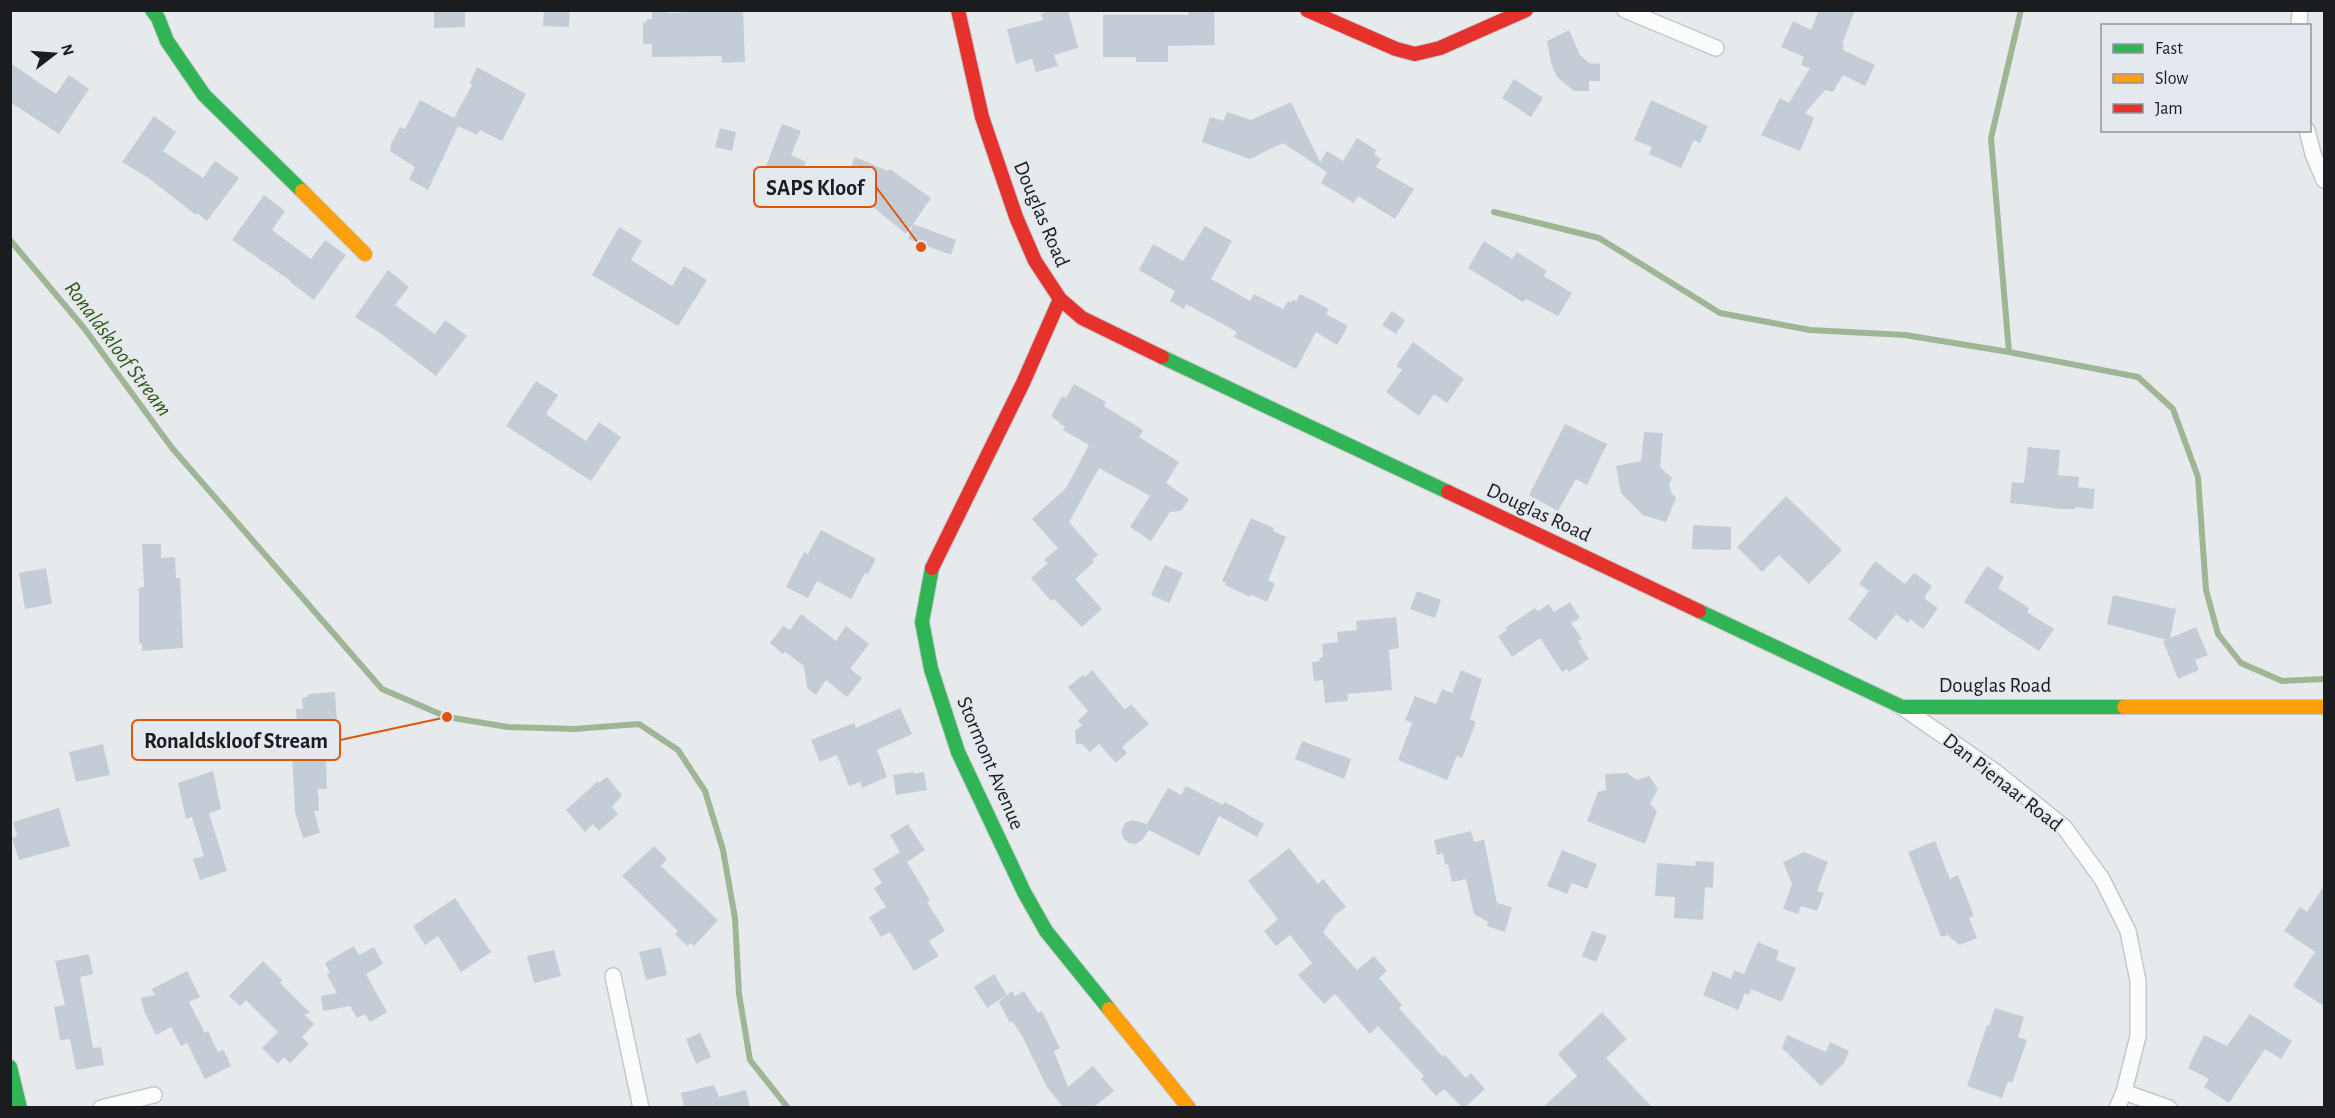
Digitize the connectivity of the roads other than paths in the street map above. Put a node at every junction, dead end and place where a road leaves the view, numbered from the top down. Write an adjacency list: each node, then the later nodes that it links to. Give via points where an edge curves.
1 (152, 10): 9 (street, via 167,41 204,95)
2 (958, 10): 10 (street, Douglas Road, via 982,117 1016,217 1035,261)
3 (1307, 10): 4 (street, via 1415,54 1440,48)
4 (1526, 10)
5 (1625, 10): 6 (street)
6 (1716, 48)
7 (2308, 132): 8 (street)
8 (2325, 180)
9 (365, 254)
10 (1060, 299): 11 (street, Douglas Road, via 1082,318 1138,346); 20 (street, Stormont Avenue, via 930,572 922,622 930,669 958,752 1024,892 1046,931)
11 (1902, 706): 12 (street, Douglas Road); 15 (street, Dan Pienaar Road, via 1997,772 2064,826 2102,879 2128,931 2138,981 2138,1036)
12 (2325, 707)
13 (613, 976): 19 (street)
14 (10, 1067): 17 (street)
15 (2124, 1092): 21 (street, Dan Pienaar Road); 22 (street)
16 (154, 1095): 18 (street)
17 (20, 1107)
18 (100, 1107)
19 (641, 1107)
20 (1189, 1107)
21 (2117, 1107)
22 (2169, 1107)

